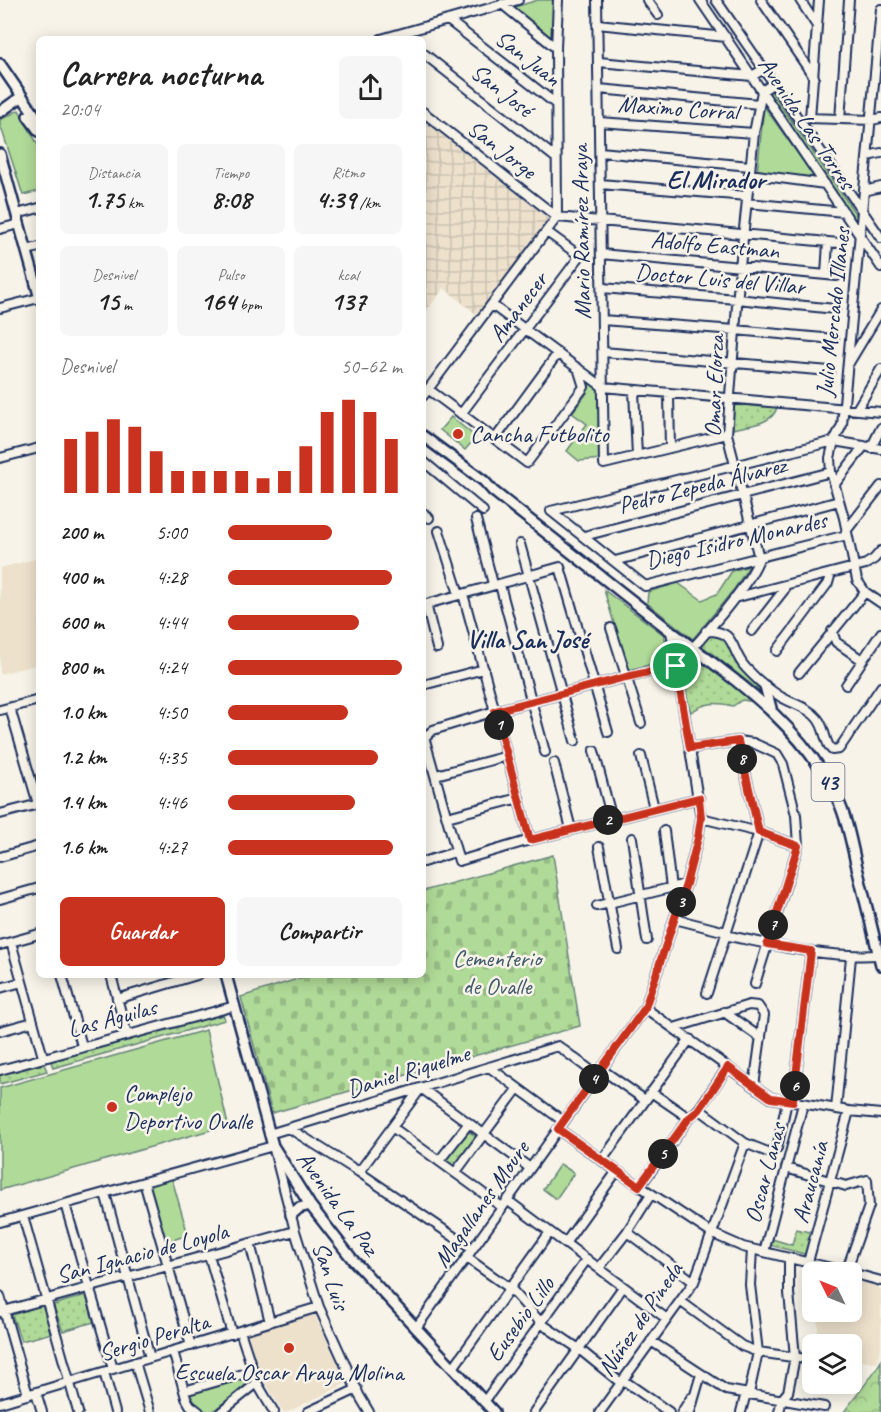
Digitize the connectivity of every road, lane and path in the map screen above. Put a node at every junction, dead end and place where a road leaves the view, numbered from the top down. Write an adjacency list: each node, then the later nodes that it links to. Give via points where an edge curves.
1 (518, 0): 11 (street)
2 (558, 0): 22 (street)
3 (597, 0): 16 (street, Mario Ramírez Araya)
4 (647, 0): 13 (street)
5 (700, 0): 21 (street, Avenida Las Torres)
6 (716, 0): 27 (street, Avenida Las Torres)
7 (761, 0): 30 (street)
8 (800, 0): 17 (street)
9 (819, 0): 17 (street)
10 (849, 0): 44 (street)
11 (502, 4): 15 (street); 22 (street)
12 (881, 9): 14 (street, Julio Mercado Illanes)
13 (658, 15)
14 (881, 19): 23 (street, Julio Mercado Illanes)
15 (448, 20): 18 (street); 36 (street, San Juan)
16 (597, 24): 21 (street); 25 (street, Mario Ramírez Araya)
17 (817, 26): 30 (street)
18 (397, 33): 19 (street); 20 (street)
19 (389, 36)
20 (401, 36)
21 (726, 37): 29 (street, Avenida Las Torres)
22 (556, 48): 36 (street)
23 (879, 53): 32 (street, Julio Mercado Illanes)
24 (426, 55): 53 (street, San José)
25 (599, 62): 29 (street); 33 (street, Mario Ramírez Araya)
26 (0, 64): 35 (main road)
27 (764, 69): 29 (street); 31 (street, Avenida Las Torres)
28 (0, 74): 35 (main road)
29 (752, 76): 34 (street, Avenida Las Torres)
30 (814, 77): 42 (street)
31 (774, 83): 34 (street); 41 (street, Avenida Las Torres)
32 (878, 86): 45 (street, Julio Mercado Illanes)
33 (598, 89): 37 (street); 46 (street, Mario Ramírez Araya)
34 (762, 92): 37 (street, Omar Elorza); 57 (street, Avenida Las Torres)
35 (19, 98): 38 (main road); 40 (main road); 47 (main road)
36 (556, 104): 53 (street)
37 (759, 104): 48 (street, Omar Elorza)
38 (0, 112)
39 (426, 114): 64 (street, San Jorge)
40 (36, 118)
41 (798, 118): 42 (street); 62 (street, Avenida Las Torres)
42 (810, 118): 44 (street)
43 (881, 118): 45 (street)
44 (840, 119): 45 (street)
45 (872, 120): 52 (street, Julio Mercado Illanes)
46 (599, 122): 48 (street, Maximo Corral); 49 (street, Mario Ramírez Araya)
47 (36, 126)
48 (754, 133): 54 (street, Omar Elorza)
49 (600, 152): 54 (street); 56 (street, Mario Ramírez Araya)
50 (881, 153): 52 (street)
51 (0, 154): 65 (main road)
52 (868, 156): 59 (street, Julio Mercado Illanes)
53 (556, 158): 64 (street)
54 (750, 165): 55 (street, Omar Elorza)
55 (749, 174): 57 (street); 60 (street, Omar Elorza)
56 (600, 184): 60 (street); 66 (street, Mario Ramírez Araya)
57 (825, 184): 63 (street, Avenida Las Torres)
58 (881, 187): 59 (street)
59 (864, 191): 62 (street, Julio Mercado Illanes)
60 (747, 200): 63 (street); 71 (street, Omar Elorza)
61 (36, 210): 65 (street)
62 (862, 211): 68 (street, Avenida Las Torres); 72 (street, Julio Mercado Illanes)
63 (844, 212): 72 (street, Avenida Las Torres)
64 (557, 217): 66 (street); 70 (street)
65 (18, 219): 69 (street); 77 (main road)
66 (601, 220): 71 (street); 78 (street, Mario Ramírez Araya)
67 (881, 221): 68 (street)
68 (871, 224): 73 (street, Avenida Las Torres)
69 (0, 229)
70 (547, 232): 87 (street); 92 (street, Amanecer, via 580,256)
71 (743, 233): 74 (street); 79 (street, Omar Elorza)
72 (860, 236): 80 (street, Avenida Las Torres); 98 (street, Julio Mercado Illanes)
73 (881, 238)
74 (828, 242): 75 (street); 81 (street)
75 (839, 243)
76 (36, 248): 77 (street)
77 (27, 250): 83 (main road)
78 (601, 254): 79 (street, Adolfo Eastman); 84 (street, Mario Ramírez Araya)
79 (740, 267): 81 (street, Adolfo Eastman); 86 (street, Omar Elorza)
80 (881, 267)
81 (826, 275): 82 (street, Adolfo Eastman)
82 (837, 276)
83 (36, 284)
84 (602, 288): 86 (street, Doctor Luis del Villar); 91 (street, Mario Ramírez Araya)
85 (36, 297): 88 (street)
86 (737, 299): 89 (street, Doctor Luis del Villar); 93 (street, Omar Elorza)
87 (492, 305): 92 (street); 104 (street)
88 (0, 308)
89 (835, 309)
90 (881, 310): 98 (street)
91 (602, 320): 93 (street); 95 (street, Mario Ramírez Araya)
92 (525, 329): 96 (street); 110 (street, Amanecer)
93 (735, 330): 94 (street); 97 (street, Omar Elorza)
94 (834, 339)
95 (603, 352): 97 (street); 102 (street, Mario Ramírez Araya)
96 (558, 353): 99 (street); 114 (street)
97 (732, 363): 101 (street); 106 (street, Omar Elorza)
98 (848, 365): 107 (street, Julio Mercado Illanes)
99 (578, 368): 102 (street); 114 (street, via 584,387 527,463)
100 (881, 369): 108 (street)
101 (830, 371)
102 (603, 387): 103 (street); 121 (street, Mario Ramírez Araya, via 604,464)
103 (634, 391): 105 (street); 121 (street)
104 (426, 392): 110 (street)
105 (669, 394): 106 (street); 118 (street)
106 (729, 399): 107 (street); 112 (street, Omar Elorza)
107 (843, 407): 108 (street); 115 (street, Julio Mercado Illanes, via 842,424)
108 (857, 409): 109 (street)
109 (881, 412)
110 (461, 414): 114 (street)
111 (881, 429): 117 (street)
112 (727, 434): 118 (street); 124 (street, Omar Elorza)
113 (426, 438): 128 (main road, 43)
114 (495, 439)
115 (834, 441): 117 (street); 124 (street); 125 (street, Julio Mercado Illanes)
116 (426, 444): 128 (main road, 43)
117 (868, 447): 120 (street); 126 (street)
118 (670, 448): 121 (street)
119 (36, 449): 122 (street)
120 (881, 449)
121 (637, 456)
122 (0, 458)
123 (426, 464): 131 (street)
124 (736, 464): 129 (street, Omar Elorza); 136 (street, Diego Isidro Monardes, via 551,511)
125 (831, 472): 126 (street, Julio Mercado Illanes); 129 (street, Pedro Zepeda Álvarez)
126 (834, 485): 130 (street, Julio Mercado Illanes)
127 (881, 486): 135 (street)
128 (493, 491): 153 (main road, 43)
129 (744, 495): 133 (street, Omar Elorza); 136 (street, Pedro Zepeda Álvarez)
130 (839, 501): 133 (street); 135 (street, Julio Mercado Illanes)
131 (483, 511)
132 (476, 519): 144 (street)
133 (751, 524): 139 (street, Omar Elorza); 140 (street)
134 (439, 531): 147 (street)
135 (847, 533): 139 (street, Diego Isidro Monardes); 141 (street, Julio Mercado Illanes)
136 (584, 536): 140 (street, Diego Isidro Monardes)
137 (520, 544): 143 (street)
138 (881, 551): 141 (street, via 874,560)
139 (759, 558): 140 (street, Diego Isidro Monardes, via 645,586); 148 (street)
140 (615, 561)
141 (854, 567): 142 (street); 146 (street, Julio Mercado Illanes)
142 (831, 573): 145 (street); 160 (street, via 828,584)
143 (529, 576): 144 (street); 167 (street, via 560,567); 171 (street)
144 (496, 584): 147 (street); 173 (street)
145 (785, 585): 148 (street); 155 (street)
146 (865, 592): 150 (street); 156 (street)
147 (461, 594): 149 (street); 163 (street)
148 (734, 598): 154 (street)
149 (426, 603)
150 (881, 603)
151 (426, 611): 159 (street)
152 (611, 628): 165 (street)
153 (671, 631): 158 (main road, 43); 162 (street, Magallanes Moure)
154 (706, 631): 158 (street); 169 (street, via 718,630 727,635 742,663)
155 (752, 631)
156 (832, 631): 161 (street, via 836,642); 164 (street)
157 (881, 633): 161 (street)
158 (693, 647): 162 (street); 176 (main road, 43)
159 (437, 648)
160 (777, 651)
161 (862, 660): 168 (street)
162 (676, 666): 165 (street); 184 (street, Magallanes Moure)
163 (483, 669): 166 (street); 177 (street)
164 (799, 674)
165 (626, 677): 167 (street); 178 (street)
166 (426, 684)
167 (595, 685): 171 (street); 179 (street)
168 (846, 685)
169 (765, 686): 170 (street, via 817,717 828,747 834,751); 176 (main road)
170 (879, 692)
171 (561, 694): 173 (street); 181 (street)
172 (36, 701): 174 (street)
173 (531, 702): 177 (street); 186 (street)
174 (10, 708): 175 (street); 191 (street)
175 (0, 710)
176 (771, 710): 227 (main road, 43, via 798,739 837,798)
177 (495, 711): 180 (street); 187 (street)
178 (641, 723)
179 (608, 732)
180 (426, 735)
181 (575, 741)
182 (738, 741): 184 (street); 202 (street); 205 (street, via 777,754 783,764 796,815)
183 (426, 746): 190 (street)
184 (690, 748): 193 (street, Magallanes Moure)
185 (594, 751): 199 (street)
186 (545, 752)
187 (507, 756): 190 (street); 192 (street)
188 (641, 756): 195 (street)
189 (554, 763): 200 (street)
190 (436, 775): 197 (street)
191 (36, 794)
192 (519, 798): 197 (street); 204 (street)
193 (699, 798): 195 (street); 198 (street, Magallanes Moure)
194 (36, 805): 196 (street)
195 (654, 808): 199 (street)
196 (0, 814)
197 (447, 817): 208 (street)
198 (701, 818): 202 (street); 211 (street, Magallanes Moure)
199 (612, 819): 200 (street)
200 (571, 829): 204 (street)
201 (663, 831): 212 (street)
202 (759, 832): 205 (street); 219 (street)
203 (632, 838): 214 (street)
204 (530, 840): 208 (street, via 459,861)
205 (798, 846): 223 (street)
206 (36, 847): 209 (street)
207 (599, 847): 216 (street)
208 (455, 852): 210 (street)
209 (0, 857)
210 (426, 861)
211 (686, 884): 212 (street); 218 (street, Magallanes Moure)
212 (671, 888): 214 (street)
213 (36, 889): 215 (street)
214 (641, 896): 216 (street); 221 (street)
215 (0, 899)
216 (611, 904): 217 (street); 225 (street)
217 (597, 906)
218 (675, 919): 219 (street); 240 (street, Magallanes Moure)
219 (726, 932): 223 (street); 237 (street)
220 (36, 935): 222 (street)
221 (647, 940)
222 (11, 942): 224 (street); 234 (street)
223 (767, 944): 226 (street); 235 (street)
224 (0, 945)
225 (618, 949)
226 (811, 951): 228 (street); 259 (street, Oscar Lanas)
227 (878, 955): 228 (street); 229 (main road, 43)
228 (851, 957): 261 (street)
229 (881, 965)
230 (63, 978): 248 (street)
231 (112, 978): 238 (street)
232 (186, 978): 238 (street)
233 (227, 978): 239 (main road, Avenida La Paz)
234 (22, 982): 236 (street); 242 (street)
235 (754, 984)
236 (0, 988)
237 (707, 993)
238 (117, 999): 245 (street)
239 (235, 1005): 245 (street, Las Águilas); 270 (main road, Avenida La Paz)
240 (645, 1008): 243 (street); 253 (street, Magallanes Moure)
241 (724, 1012): 243 (street); 246 (street); 246 (street, via 758,1005 764,1015)
242 (33, 1022): 244 (street); 249 (street)
243 (674, 1028): 247 (street)
244 (0, 1031)
245 (127, 1035): 248 (street, Las Águilas)
246 (761, 1038): 254 (street)
247 (690, 1039): 251 (street); 257 (street)
248 (82, 1046): 249 (street, Las Águilas)
249 (43, 1057): 252 (street, Las Águilas)
250 (489, 1067): 253 (street, Daniel Riquelme, via 558,1046); 255 (street, Daniel Riquelme); 256 (street)
251 (728, 1067): 254 (street); 262 (street)
252 (0, 1070)
253 (599, 1072): 258 (street); 267 (street, Magallanes Moure)
254 (754, 1086): 259 (street, via 771,1098)
255 (420, 1088): 266 (street); 268 (street); 269 (street, Daniel Riquelme)
256 (518, 1088): 267 (street); 271 (street)
257 (651, 1092): 258 (street); 265 (street)
258 (645, 1100): 274 (street)
259 (790, 1101): 260 (street); 272 (street, Oscar Lanas, via 777,1148 770,1153)
260 (803, 1104): 261 (street); 277 (street, Oscar Lanas)
261 (836, 1109): 263 (street)
262 (699, 1110): 265 (street); 272 (street)
263 (849, 1111): 264 (street); 281 (street, Araucanía)
264 (881, 1114)
265 (689, 1118): 283 (street)
266 (469, 1123): 271 (street); 275 (street)
267 (560, 1125): 274 (street); 276 (street, Magallanes Moure)
268 (392, 1127): 275 (street); 279 (street)
269 (289, 1128): 270 (street, Daniel Riquelme); 279 (street)
270 (269, 1134): 273 (main road, Avenida La Paz)
271 (484, 1134): 276 (street); 280 (street)
272 (745, 1143): 296 (street, Núñez de Pineda)
273 (273, 1146): 282 (street); 288 (main road, Avenida La Paz); 290 (street, San Luis)
274 (602, 1160): 278 (street)
275 (439, 1161): 280 (street)
276 (530, 1168): 286 (street, Magallanes Moure)
277 (786, 1168): 281 (street); 301 (street, Oscar Lanas)
278 (617, 1171): 283 (street); 297 (street)
279 (360, 1172): 299 (street)
280 (455, 1173): 289 (street)
281 (830, 1181): 306 (street, Araucanía); 307 (street, via 846,1186 867,1179 869,1206)
282 (144, 1182): 284 (street); 308 (street)
283 (639, 1186): 285 (street)
284 (105, 1193): 287 (street); 311 (street)
285 (651, 1194): 295 (street); 296 (street)
286 (507, 1200): 289 (street, Magallanes Moure); 294 (street)
287 (65, 1204): 291 (street); 315 (street)
288 (310, 1205): 290 (main road); 325 (main road, Avenida La Paz, via 353,1260)
289 (502, 1207): 299 (street, Magallanes Moure)
290 (291, 1215): 293 (street, San Luis)
291 (23, 1216): 292 (street); 318 (street)
292 (0, 1222)
293 (295, 1231): 298 (street, San Ignacio de Loyola); 320 (street, San Luis)
294 (550, 1232): 297 (street); 316 (street)
295 (627, 1232): 309 (street); 313 (street)
296 (711, 1233): 300 (street); 313 (street, Núñez de Pineda)
297 (566, 1242): 305 (street)
298 (250, 1243): 302 (street, San Ignacio de Loyola); 323 (street)
299 (472, 1249): 303 (street, Magallanes Moure)
300 (752, 1249): 301 (street); 331 (street, Oscar Lanas, via 750,1285)
301 (764, 1252): 304 (street)
302 (209, 1255): 308 (street, San Ignacio de Loyola); 326 (street)
303 (466, 1258): 316 (street); 325 (street, Magallanes Moure)
304 (789, 1258): 306 (street); 332 (street)
305 (587, 1259): 309 (street); 324 (street, Eusebio Lillo)
306 (808, 1262)
307 (852, 1262)
308 (167, 1266): 311 (street, San Ignacio de Loyola); 328 (street)
309 (599, 1268): 314 (street)
310 (862, 1276): 312 (street)
311 (128, 1277): 315 (street, San Ignacio de Loyola); 333 (street)
312 (881, 1281)
313 (694, 1282): 319 (street, Núñez de Pineda)
314 (623, 1287): 322 (street); 329 (street)
315 (89, 1288): 318 (street, San Ignacio de Loyola); 337 (street)
316 (511, 1289): 324 (street); 336 (street)
317 (0, 1296): 321 (street)
318 (46, 1299): 321 (street, San Ignacio de Loyola); 341 (street)
319 (680, 1301): 322 (street, Núñez de Pineda); 331 (street, via 742,1346)
320 (319, 1307): 323 (street, Sergio Peralta); 344 (street, San Luis)
321 (2, 1312): 348 (street)
322 (667, 1319): 327 (street, Núñez de Pineda)
323 (270, 1322): 326 (street, Sergio Peralta)
324 (542, 1324): 329 (street); 350 (street, Eusebio Lillo)
325 (416, 1328): 336 (main road, Avenida La Paz)
326 (236, 1332): 328 (street, Sergio Peralta); 338 (street)
327 (651, 1341): 340 (street); 342 (street, Núñez de Pineda)
328 (191, 1346): 330 (street, Sergio Peralta)
329 (579, 1349): 342 (street); 364 (street)
330 (173, 1351): 333 (street, Sergio Peralta); 345 (street)
331 (758, 1352): 332 (street); 347 (street, Oscar Lanas)
332 (795, 1357): 334 (street); 349 (street)
333 (150, 1358): 335 (street, Sergio Peralta)
334 (802, 1358)
335 (135, 1362): 337 (street, Sergio Peralta); 358 (street)
336 (453, 1368): 350 (main road, Avenida La Paz)
337 (113, 1369): 339 (street, Sergio Peralta)
338 (253, 1371): 343 (street); 345 (street)
339 (104, 1372): 341 (street, Sergio Peralta); 357 (street)
340 (701, 1374): 346 (street); 347 (street, via 726,1390)
341 (69, 1382): 348 (street, Sergio Peralta); 356 (street)
342 (622, 1382): 365 (street, Núñez de Pineda); 366 (street)
343 (257, 1383): 360 (street); 361 (street)
344 (357, 1389): 353 (street); 362 (street, San Luis)
345 (184, 1391): 359 (street, via 190,1405)
346 (696, 1392): 367 (street); 368 (street)
347 (748, 1393): 349 (street); 369 (street, Oscar Lanas)
348 (32, 1394): 351 (street, Sergio Peralta); 355 (street)
349 (783, 1399): 352 (street); 370 (street)
350 (484, 1402): 363 (main road, Avenida La Paz)
351 (0, 1403): 354 (street)
352 (824, 1407)
353 (311, 1411)
354 (4, 1412)
355 (42, 1412)
356 (78, 1412)
357 (115, 1412)
358 (150, 1412)
359 (199, 1412)
360 (220, 1412)
361 (274, 1412)
362 (369, 1412)
363 (494, 1412)
364 (534, 1412)
365 (600, 1412)
366 (669, 1412)
367 (682, 1412)
368 (690, 1412)
369 (741, 1412)
370 (779, 1412)

